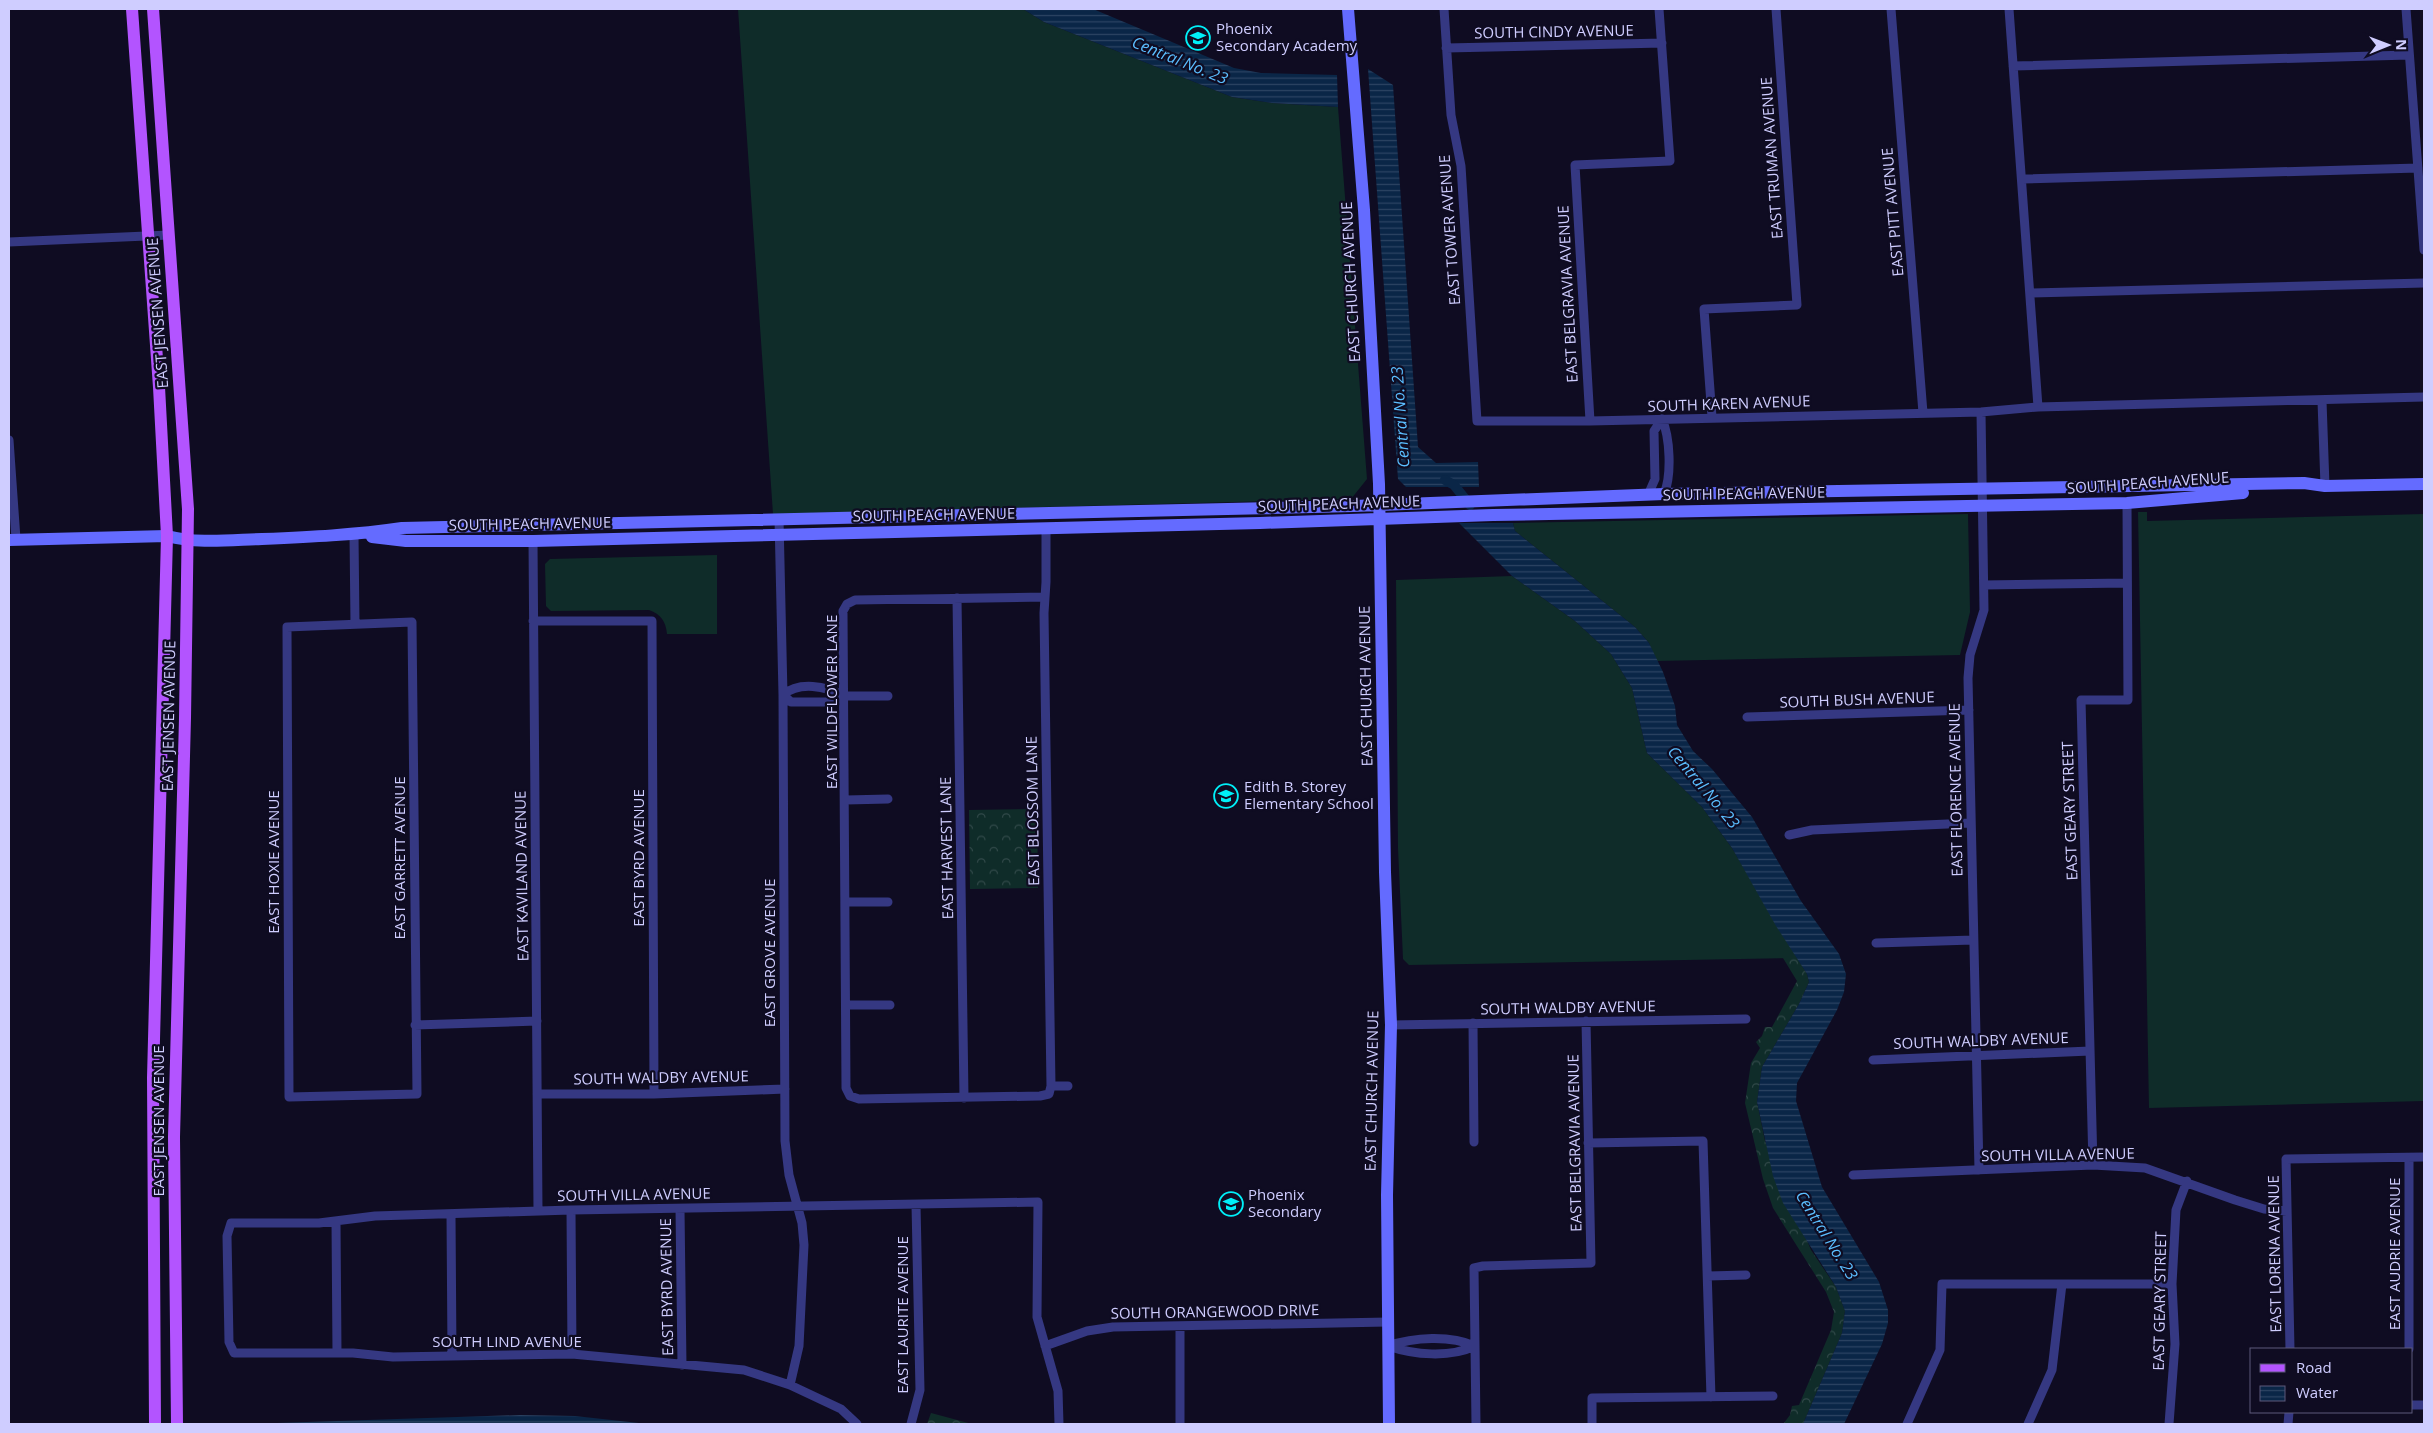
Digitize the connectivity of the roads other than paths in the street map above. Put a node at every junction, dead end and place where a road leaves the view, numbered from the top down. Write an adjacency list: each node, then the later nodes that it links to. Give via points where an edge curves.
1 (132, 9): 17 (main road, EAST JENSEN AVENUE)
2 (153, 9): 16 (main road, EAST JENSEN AVENUE)
3 (1348, 9): 38 (street, EAST CHURCH AVENUE, via 1364,220)
4 (1444, 9): 11 (street, EAST TOWER AVENUE)
5 (1659, 9): 10 (street)
6 (1776, 9): 27 (street, EAST TRUMAN AVENUE, via 1796,305 1704,308)
7 (1891, 9): 26 (street, EAST PITT AVENUE)
8 (2009, 9): 13 (street)
9 (2406, 9): 12 (street)
10 (1662, 43): 11 (street, SOUTH CINDY AVENUE); 30 (street, EAST BELGRAVIA AVENUE, via 1670,161 1574,165)
11 (1446, 48): 29 (street, EAST TOWER AVENUE, via 1451,115 1461,166)
12 (2409, 55): 13 (street); 14 (street)
13 (2014, 66): 15 (street)
14 (2418, 168): 15 (street); 19 (street)
15 (2022, 179): 21 (street)
16 (169, 235): 17 (street); 50 (main road, EAST JENSEN AVENUE)
17 (149, 236): 18 (street); 48 (main road, EAST JENSEN AVENUE)
18 (9, 242)
19 (2424, 250)
20 (2424, 283): 21 (street)
21 (2030, 293): 24 (street)
22 (2424, 397): 23 (street, SOUTH KAREN AVENUE)
23 (2322, 402): 24 (street, SOUTH KAREN AVENUE); 33 (street)
24 (2038, 407): 25 (street, SOUTH KAREN AVENUE)
25 (1981, 412): 26 (street, SOUTH KAREN AVENUE); 34 (street, EAST FLORENCE AVENUE)
26 (1923, 413): 27 (street, SOUTH KAREN AVENUE)
27 (1712, 417): 28 (street, SOUTH KAREN AVENUE)
28 (1662, 419): 30 (street, SOUTH KAREN AVENUE); 35 (street, via 1667,432 1668,479); 36 (street, via 1654,431 1654,479)
29 (1477, 421): 30 (street, SOUTH KAREN AVENUE)
30 (1590, 421)
31 (9, 440): 49 (street)
32 (2424, 484): 33 (street, SOUTH PEACH AVENUE)
33 (2325, 486): 34 (street, SOUTH PEACH AVENUE); 37 (street, SOUTH PEACH AVENUE)
34 (1983, 490): 35 (street, SOUTH PEACH AVENUE); 39 (street, EAST FLORENCE AVENUE)
35 (1664, 494): 36 (street, SOUTH PEACH AVENUE); 41 (street, via 1653,505 1580,508)
36 (1648, 495): 38 (street, SOUTH PEACH AVENUE)
37 (2127, 503): 39 (street, SOUTH PEACH AVENUE); 52 (street, EAST GEARY STREET)
38 (1379, 505): 40 (street, SOUTH PEACH AVENUE); 42 (street, EAST CHURCH AVENUE)
39 (1983, 506): 41 (street, SOUTH PEACH AVENUE); 53 (street, EAST FLORENCE AVENUE)
40 (1222, 509): 43 (street, SOUTH PEACH AVENUE); 44 (street, via 1194,515 1116,517)
41 (1559, 514): 42 (street, SOUTH PEACH AVENUE)
42 (1380, 518): 44 (street, SOUTH PEACH AVENUE); 80 (street, EAST CHURCH AVENUE)
43 (779, 519): 46 (street, EAST GROVE AVENUE); 47 (street, SOUTH PEACH AVENUE, via 402,528)
44 (1105, 527): 45 (street, SOUTH PEACH AVENUE)
45 (1046, 528): 46 (street, SOUTH PEACH AVENUE); 54 (street, EAST BLOSSOM LANE)
46 (779, 534): 51 (street, SOUTH PEACH AVENUE); 59 (street, EAST GROVE AVENUE)
47 (354, 535): 50 (street, SOUTH PEACH AVENUE); 51 (street, SOUTH PEACH AVENUE, via 406,541); 57 (street)
48 (167, 536): 49 (street, SOUTH PEACH AVENUE); 50 (street, SOUTH PEACH AVENUE); 126 (main road, EAST JENSEN AVENUE, via 153,1078)
49 (12, 540)
50 (188, 541): 127 (main road, EAST JENSEN AVENUE, via 174,1137)
51 (533, 541): 56 (street, EAST KAVILAND AVENUE)
52 (2127, 583): 53 (street); 81 (street, EAST GEARY STREET, via 2128,700 2081,700)
53 (1984, 585): 63 (street, EAST FLORENCE AVENUE, via 1984,610 1970,656)
54 (1045, 597): 55 (street); 86 (street, EAST BLOSSOM LANE)
55 (957, 598): 60 (street, EAST WILDFLOWER LANE, via 855,600 847,604 843,611); 90 (street, EAST HARVEST LANE)
56 (533, 620): 76 (street, EAST KAVILAND AVENUE); 89 (street, EAST BYRD AVENUE, via 652,621)
57 (355, 624): 79 (street, EAST GARRETT AVENUE, via 412,622); 87 (street, EAST HOXIE AVENUE, via 287,627 289,1096)
58 (809, 688): 59 (street, via 792,688); 60 (street, via 828,687); 62 (street, via 813,694)
59 (783, 695): 62 (street, via 791,702); 85 (street, EAST GROVE AVENUE)
60 (844, 696): 61 (street); 62 (street, via 829,702); 66 (street, EAST WILDFLOWER LANE)
61 (888, 696)
62 (808, 702)
63 (1969, 710): 64 (street, SOUTH BUSH AVENUE); 67 (street, EAST FLORENCE AVENUE)
64 (1747, 716)
65 (888, 799): 66 (street, EAST WILDFLOWER LANE)
66 (846, 800): 69 (street, EAST WILDFLOWER LANE)
67 (1970, 824): 68 (street, via 1812,830); 71 (street, EAST FLORENCE AVENUE)
68 (1789, 835)
69 (846, 902): 70 (street); 73 (street, EAST WILDFLOWER LANE)
70 (888, 902)
71 (1973, 940): 72 (street); 82 (street, EAST FLORENCE AVENUE)
72 (1876, 943)
73 (846, 1005): 74 (street); 90 (street, EAST WILDFLOWER LANE, via 846,1088 850,1096 859,1099)
74 (890, 1005)
75 (1746, 1019): 77 (street, SOUTH WALDBY AVENUE)
76 (537, 1021): 79 (street); 88 (street, EAST KAVILAND AVENUE)
77 (1586, 1021): 78 (street, SOUTH WALDBY AVENUE); 92 (street, EAST BELGRAVIA AVENUE)
78 (1473, 1023): 80 (street, SOUTH WALDBY AVENUE); 91 (street)
79 (416, 1025): 87 (street, EAST GARRETT AVENUE)
80 (1391, 1025): 111 (street, EAST CHURCH AVENUE)
81 (2090, 1051): 82 (street, SOUTH WALDBY AVENUE); 95 (street, EAST GEARY STREET)
82 (1976, 1054): 83 (street, SOUTH WALDBY AVENUE); 96 (street, EAST FLORENCE AVENUE)
83 (1873, 1060)
84 (1068, 1086): 86 (street)
85 (785, 1089): 89 (street, SOUTH WALDBY AVENUE); 100 (street, EAST GROVE AVENUE, via 785,1141)
86 (1050, 1090): 90 (street, via 1040,1096)
87 (416, 1094)
88 (537, 1094): 89 (street, SOUTH WALDBY AVENUE); 103 (street, EAST KAVILAND AVENUE)
89 (654, 1094)
90 (964, 1098)
91 (1474, 1142)
92 (1588, 1143): 108 (street, via 1703,1141); 115 (street, EAST BELGRAVIA AVENUE, via 1590,1263 1474,1268)
93 (2424, 1157): 94 (street)
94 (2409, 1158): 104 (street, EAST LORENA AVENUE, via 2286,1159); 117 (street, EAST AUDRIE AVENUE)
95 (2093, 1165): 96 (street, SOUTH VILLA AVENUE); 98 (street, SOUTH VILLA AVENUE, via 2145,1168)
96 (1979, 1170): 97 (street, SOUTH VILLA AVENUE)
97 (1853, 1175)
98 (2187, 1181): 104 (street, SOUTH VILLA AVENUE, via 2264,1209); 110 (street, EAST GEARY STREET, via 2176,1210)
99 (916, 1204): 100 (street, SOUTH VILLA AVENUE); 113 (street, SOUTH VILLA AVENUE, via 1038,1202 1037,1317); 129 (street, EAST LAURITE AVENUE, via 920,1390)
100 (797, 1205): 101 (street, SOUTH VILLA AVENUE); 123 (street, EAST GROVE AVENUE, via 804,1245 799,1346)
101 (680, 1209): 102 (street, SOUTH VILLA AVENUE); 122 (street, EAST BYRD AVENUE)
102 (571, 1210): 103 (street, SOUTH VILLA AVENUE); 120 (street)
103 (538, 1211): 105 (street, SOUTH VILLA AVENUE)
104 (2287, 1211): 116 (street, EAST LORENA AVENUE)
105 (451, 1214): 106 (street, SOUTH VILLA AVENUE, via 375,1216); 121 (street)
106 (336, 1221): 118 (street, SOUTH VILLA AVENUE, via 231,1222 227,1236 229,1342); 119 (street)
107 (1746, 1275): 108 (street)
108 (1708, 1276): 125 (street)
109 (2062, 1284): 110 (street); 135 (street, via 1942,1284 1940,1350); 136 (street, via 2052,1370)
110 (2172, 1284): 137 (street, EAST GEARY STREET, via 2175,1344)
111 (1388, 1322): 112 (street, SOUTH ORANGEWOOD DRIVE); 114 (street, EAST CHURCH AVENUE)
112 (1180, 1326): 113 (street, SOUTH ORANGEWOOD DRIVE, via 1113,1327 1087,1331); 131 (street)
113 (1045, 1346): 130 (street, via 1058,1392)
114 (1388, 1346): 115 (street, via 1405,1340 1461,1340); 132 (street, EAST CHURCH AVENUE)
115 (1475, 1346): 133 (street)
116 (2290, 1348)
117 (2409, 1348)
118 (234, 1353): 119 (street, SOUTH LIND AVENUE)
119 (338, 1353): 121 (street, SOUTH LIND AVENUE, via 393,1357)
120 (572, 1354): 121 (street, SOUTH LIND AVENUE); 122 (street, SOUTH LIND AVENUE)
121 (452, 1355)
122 (682, 1365): 123 (street, SOUTH LIND AVENUE, via 744,1370)
123 (790, 1385): 128 (street, SOUTH LIND AVENUE, via 841,1409)
124 (1774, 1396): 125 (street)
125 (1711, 1397): 134 (street, via 1592,1398)
126 (155, 1424)
127 (177, 1424)
128 (857, 1424)
129 (911, 1424)
130 (1059, 1424)
131 (1180, 1424)
132 (1389, 1424)
133 (1476, 1424)
134 (1592, 1424)
135 (1907, 1424)
136 (2028, 1424)
137 (2169, 1424)

